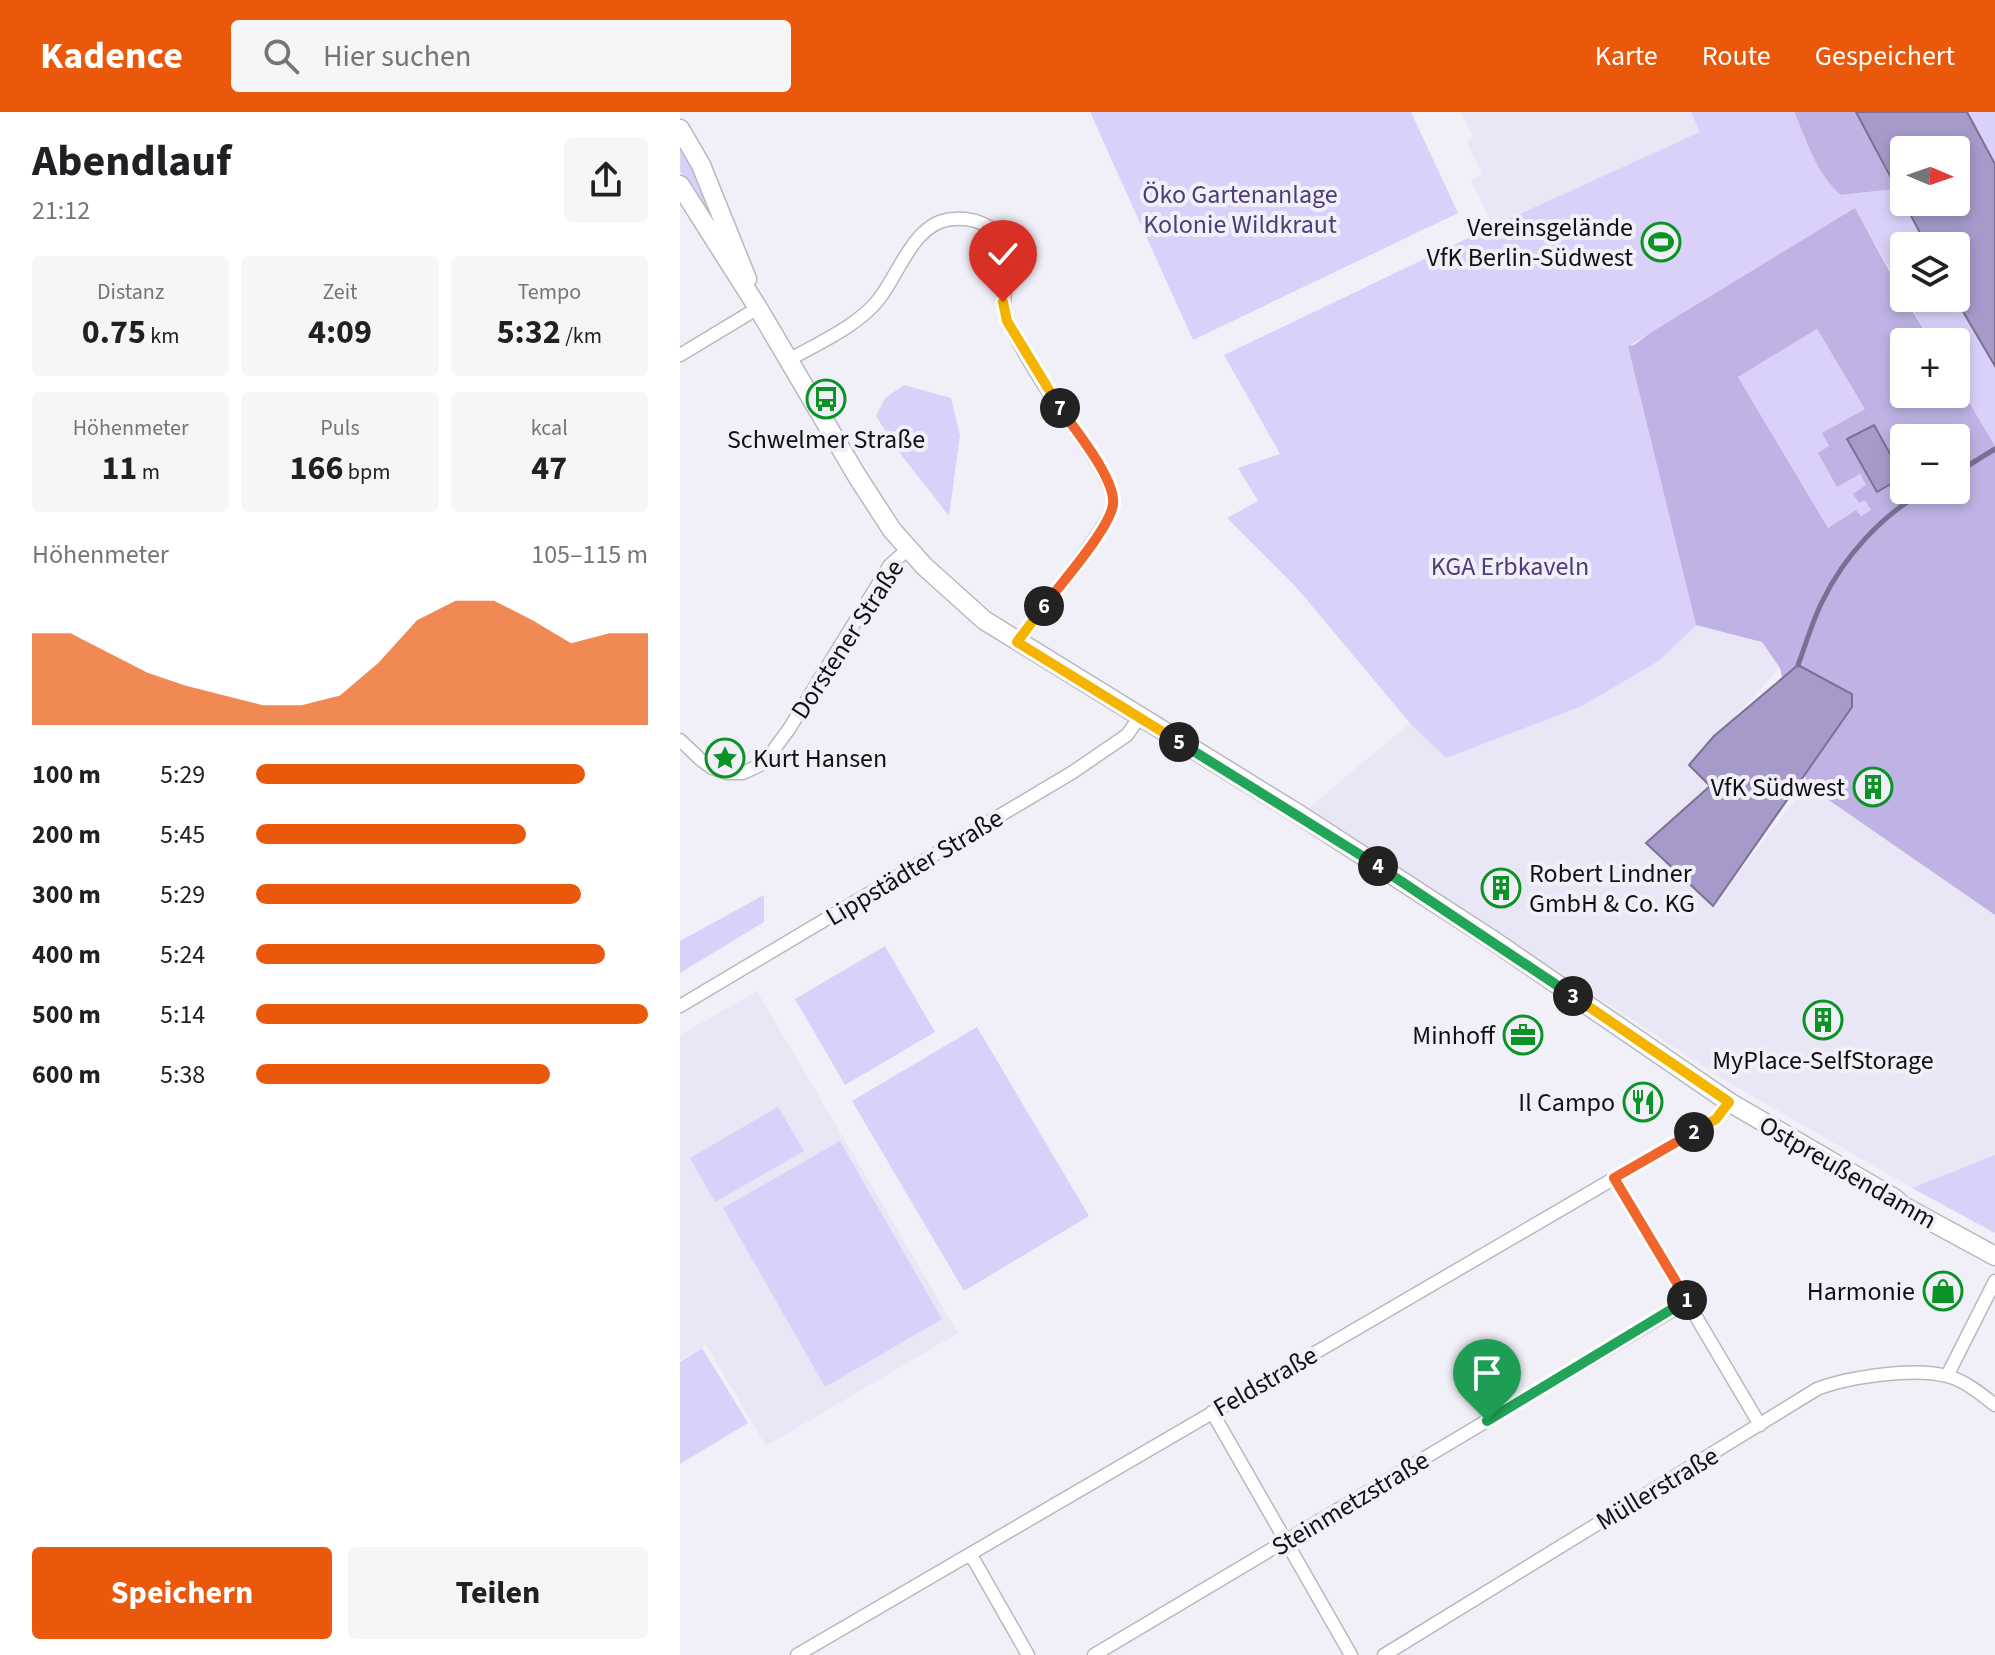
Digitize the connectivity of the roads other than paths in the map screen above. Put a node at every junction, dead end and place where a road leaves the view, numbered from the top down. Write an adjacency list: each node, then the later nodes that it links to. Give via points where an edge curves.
1 (680, 129): 3 (main road, Ostpreußendamm, via 701,165)
2 (680, 185): 3 (main road, Ostpreußendamm)
3 (758, 308): 4 (street); 5 (main road, Ostpreußendamm)
4 (680, 355)
5 (789, 360): 6 (main road, Ostpreußendamm, via 857,476); 7 (street, via 878,301 930,226 967,219 1002,235 1009,251 1003,302 1007,321 1104,474 1113,504 1102,529)
6 (908, 549): 7 (main road, Ostpreußendamm, via 950,592); 9 (street, Dorstener Straße, via 890,565 764,763 743,773 727,773 712,768)
7 (1017, 642): 8 (main road, Ostpreußendamm)
8 (1139, 718): 10 (street, Lippstädter Straße, via 1127,735 1073,772); 11 (main road, Ostpreußendamm, via 1429,898)
9 (680, 740)
10 (680, 1006)
11 (1729, 1102): 12 (street, Feldstraße, via 1716,1119); 13 (main road, Ostpreußendamm)
12 (1614, 1178): 15 (street); 18 (street, Feldstraße)
13 (1995, 1256)
14 (1995, 1281): 16 (street)
15 (1688, 1301): 19 (street); 20 (street, Steinmetzstraße)
16 (1947, 1376): 17 (street, Müllerstraße); 19 (street, Müllerstraße, via 1897,1374 1833,1383)
17 (1995, 1405)
18 (1212, 1412): 20 (street); 21 (street, Feldstraße)
19 (1760, 1425): 26 (street, Müllerstraße)
20 (1286, 1541): 24 (street, Steinmetzstraße); 25 (street)
21 (971, 1555): 22 (street, Feldstraße); 23 (street)
22 (797, 1655)
23 (1028, 1655)
24 (1094, 1655)
25 (1351, 1655)
26 (1384, 1655)

